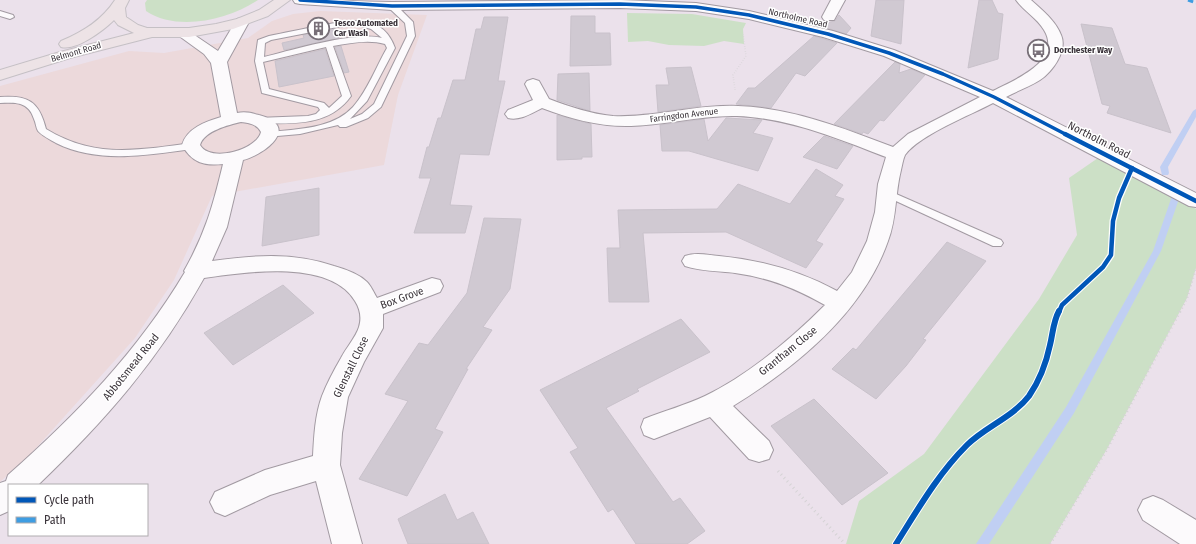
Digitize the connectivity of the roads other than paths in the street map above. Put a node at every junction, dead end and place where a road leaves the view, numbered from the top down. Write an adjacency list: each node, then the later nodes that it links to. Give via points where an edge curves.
1 (283, 0): 11 (highway, via 267,11)
2 (300, 0): 7 (street, Northolme Road)
3 (838, 0): 10 (street)
4 (1023, 0): 21 (street, via 1050,29 1056,41 1056,50 1047,65 1035,76)
5 (120, 4): 12 (highway, via 117,14 128,26); 18 (highway, Belmont Road, via 107,22 93,31)
6 (698, 4): 7 (street, Northolme Road); 21 (street, Northolme Road, via 828,34 889,52)
7 (392, 6): 28 (lane, via 409,22 411,36 378,105 365,116 345,125)
8 (0, 13): 9 (lane)
9 (10, 17)
10 (829, 17)
11 (242, 22): 13 (highway); 17 (street)
12 (154, 32): 13 (highway); 19 (highway, Belmont Road)
13 (182, 33): 17 (street, via 209,51)
14 (389, 42): 15 (lane, via 383,38 368,38); 16 (lane, via 383,33 375,28 364,22 353,22 269,38 261,42); 28 (lane, via 391,48 351,114)
15 (329, 45): 16 (lane); 25 (lane, via 347,96 342,105)
16 (259, 61): 25 (lane, via 265,91 321,105 325,111)
17 (220, 62): 26 (street)
18 (0, 70)
19 (0, 75)
20 (534, 84): 23 (street)
21 (994, 97): 31 (street, via 920,135); 34 (street, Northolm Road)
22 (0, 100): 30 (lane, via 12,98 29,102 34,107 42,130 60,142 87,151 108,154 134,153)
23 (542, 102): 24 (street); 31 (street, Farringdon Avenue, via 572,114 614,121 738,111 803,121)
24 (514, 114)
25 (320, 116): 27 (lane, via 288,121)
26 (230, 119): 27 (street); 30 (street, via 208,127 194,139)
27 (260, 120): 29 (street, via 267,124 270,129)
28 (318, 129): 29 (lane)
29 (269, 135): 32 (street, via 257,148)
30 (192, 146): 32 (street, via 194,152 204,158)
31 (896, 154): 33 (street, Grantham Close)
32 (234, 158): 37 (street, Abbotsmead Road, via 223,208 213,237)
33 (887, 194): 35 (lane); 39 (street, Grantham Close, via 878,241 861,276)
34 (1196, 201)
35 (996, 242)
36 (693, 261): 39 (street, via 733,264 768,271 802,283)
37 (195, 271): 40 (street, via 249,264 282,263 310,266 340,276 359,288); 45 (street, Abbotsmead Road, via 175,311 145,354 104,401)
38 (432, 286): 40 (street, Box Grove)
39 (841, 303): 41 (street, Grantham Close, via 807,338 747,384)
40 (372, 308): 44 (street, Glenstall Close, via 371,328 353,358 335,397 328,433)
41 (714, 404): 42 (street, Grantham Close); 43 (street)
42 (654, 427)
43 (758, 450)
44 (326, 465): 48 (street, via 266,483); 51 (street, Glenstall Close)
45 (19, 484)
46 (8, 494): 47 (street)
47 (0, 501)
48 (225, 502)
49 (1153, 510): 50 (street)
50 (1196, 537)
51 (347, 544)

